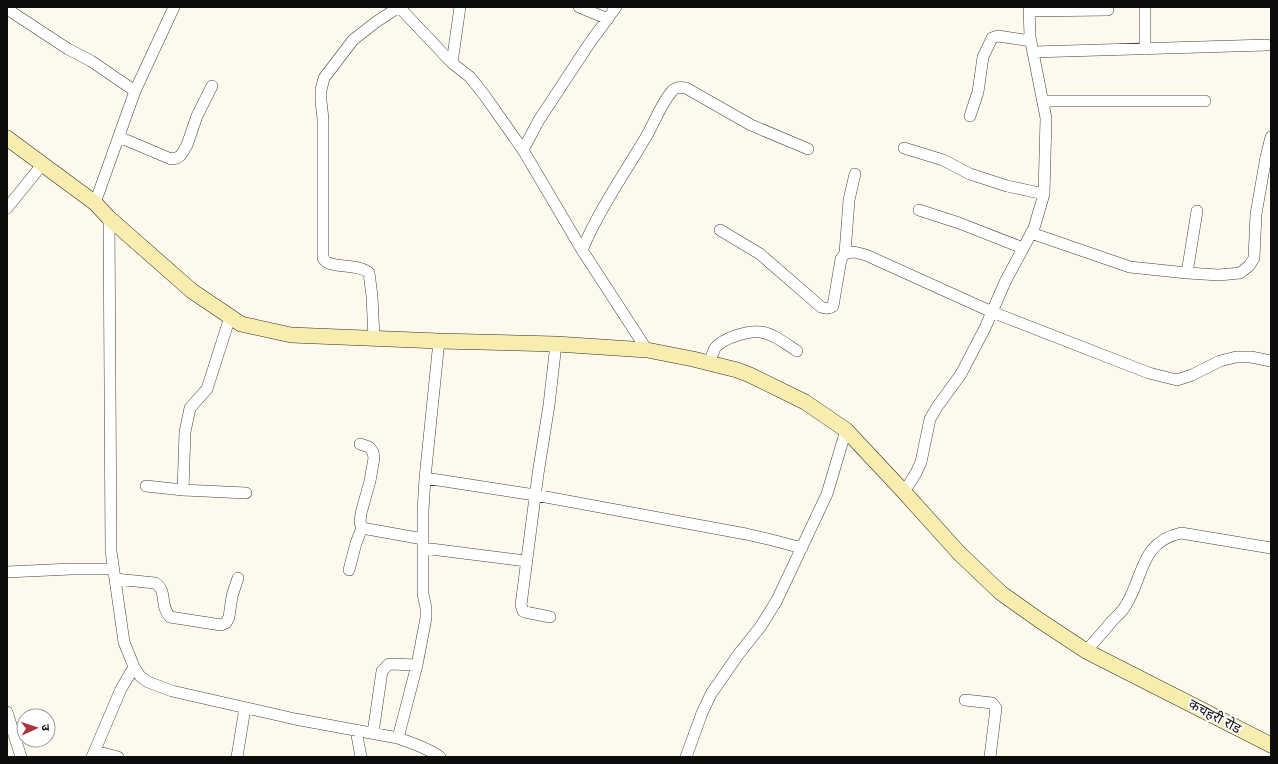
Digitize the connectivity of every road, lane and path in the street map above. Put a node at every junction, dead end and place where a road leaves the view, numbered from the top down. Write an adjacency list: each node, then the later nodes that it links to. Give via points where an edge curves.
1 (174, 7): 16 (street)
2 (399, 7): 14 (street); 42 (street, via 353,40 324,78 321,90 323,258 330,264 361,267 369,273)
3 (460, 7): 14 (street)
4 (579, 7): 10 (street)
5 (616, 7): 10 (street)
6 (1145, 7): 13 (street)
7 (7, 9): 16 (street)
8 (1029, 9): 9 (street); 12 (street)
9 (1108, 10)
10 (608, 19): 25 (street, via 539,120)
11 (1267, 45): 13 (street)
12 (1032, 47): 13 (street); 18 (street); 19 (street, via 998,36 992,38 983,57 978,92)
13 (1145, 49)
14 (452, 63): 25 (street, via 470,77)
15 (212, 86): 20 (street, via 197,116 187,145 177,158 171,159)
16 (135, 91): 20 (street)
17 (1205, 100): 18 (street)
18 (1043, 101): 28 (street, via 1046,118)
19 (970, 116)
20 (119, 137): 29 (street)
21 (1271, 137): 39 (street, via 1256,214 1254,258 1240,273)
22 (7, 138): 26 (main road, कचहरी रोड)
23 (904, 148): 28 (street, via 943,160 970,174)
24 (808, 149): 37 (street, via 751,125 686,88 678,87 670,94 592,226)
25 (523, 150): 37 (street)
26 (42, 165): 29 (main road, कचहरी रोड); 30 (street)
27 (855, 174): 38 (street, via 849,200)
28 (1044, 194): 35 (street)
29 (95, 203): 33 (main road, कचहरी रोड)
30 (7, 208)
31 (919, 210): 36 (street)
32 (1197, 211): 39 (street)
33 (109, 218): 41 (main road, कचहरी रोड, via 186,287); 64 (street, via 111,551)
34 (720, 230): 38 (street, via 760,254 825,309 833,306 841,259)
35 (1031, 233): 36 (street); 39 (street, via 1130,267)
36 (1023, 248): 40 (street)
37 (582, 250): 45 (street)
38 (846, 253): 40 (street, via 866,255)
39 (1187, 274)
40 (992, 312): 47 (street, via 1149,373 1177,380 1220,361 1236,357); 54 (street, via 961,374 930,419 921,462)
41 (230, 317): 42 (main road, कचहरी रोड, via 241,324 291,334); 53 (street, via 207,389 190,408 185,432)
42 (374, 338): 43 (main road, कचहरी रोड)
43 (439, 341): 44 (main road, कचहरी रोड); 51 (street)
44 (556, 344): 45 (main road, कचहरी रोड); 56 (street)
45 (647, 350): 48 (main road, कचहरी रोड)
46 (797, 351): 48 (street, via 761,332 747,332 715,348)
47 (1271, 361)
48 (709, 362): 49 (main road, कचहरी रोड, via 738,370 798,398)
49 (846, 430): 54 (main road, कचहरी रोड); 59 (street, via 827,494)
50 (360, 444): 57 (street, via 369,447 374,458 361,513)
51 (425, 478): 56 (street); 58 (street)
52 (146, 486): 53 (street)
53 (183, 490): 55 (street)
54 (904, 492): 67 (main road, कचहरी रोड, via 959,553 1001,593)
55 (246, 493)
56 (535, 495): 59 (street, via 746,534); 61 (street)
57 (362, 528): 58 (street); 62 (street)
58 (423, 543): 61 (street); 68 (street, via 426,618)
59 (802, 548): 83 (street, via 777,600 761,626 712,694)
60 (1271, 548): 67 (street, via 1181,533 1172,535 1150,551 1126,606)
61 (526, 561): 66 (street, via 522,608 525,612)
62 (349, 570)
63 (7, 572): 64 (street, via 71,569)
64 (114, 574): 65 (street, via 160,586 165,612 170,617 221,625 226,623 229,617); 69 (street, via 124,642)
65 (238, 578)
66 (550, 617)
67 (1086, 651): 76 (main road, कचहरी रोड)
68 (417, 665): 74 (street, via 389,664 382,671); 75 (street)
69 (134, 667): 71 (street, via 148,682 172,691); 77 (street, via 121,689)
70 (965, 700): 84 (street, via 992,702 995,705)
71 (245, 708): 73 (street); 80 (street)
72 (7, 712): 79 (street)
73 (356, 730): 74 (street); 81 (street)
74 (373, 733): 75 (street)
75 (398, 738): 82 (street)
76 (1271, 744)
77 (93, 754): 78 (street)
78 (113, 756)
79 (21, 757)
80 (237, 757)
81 (360, 757)
82 (440, 757)
83 (686, 757)
84 (990, 757)

